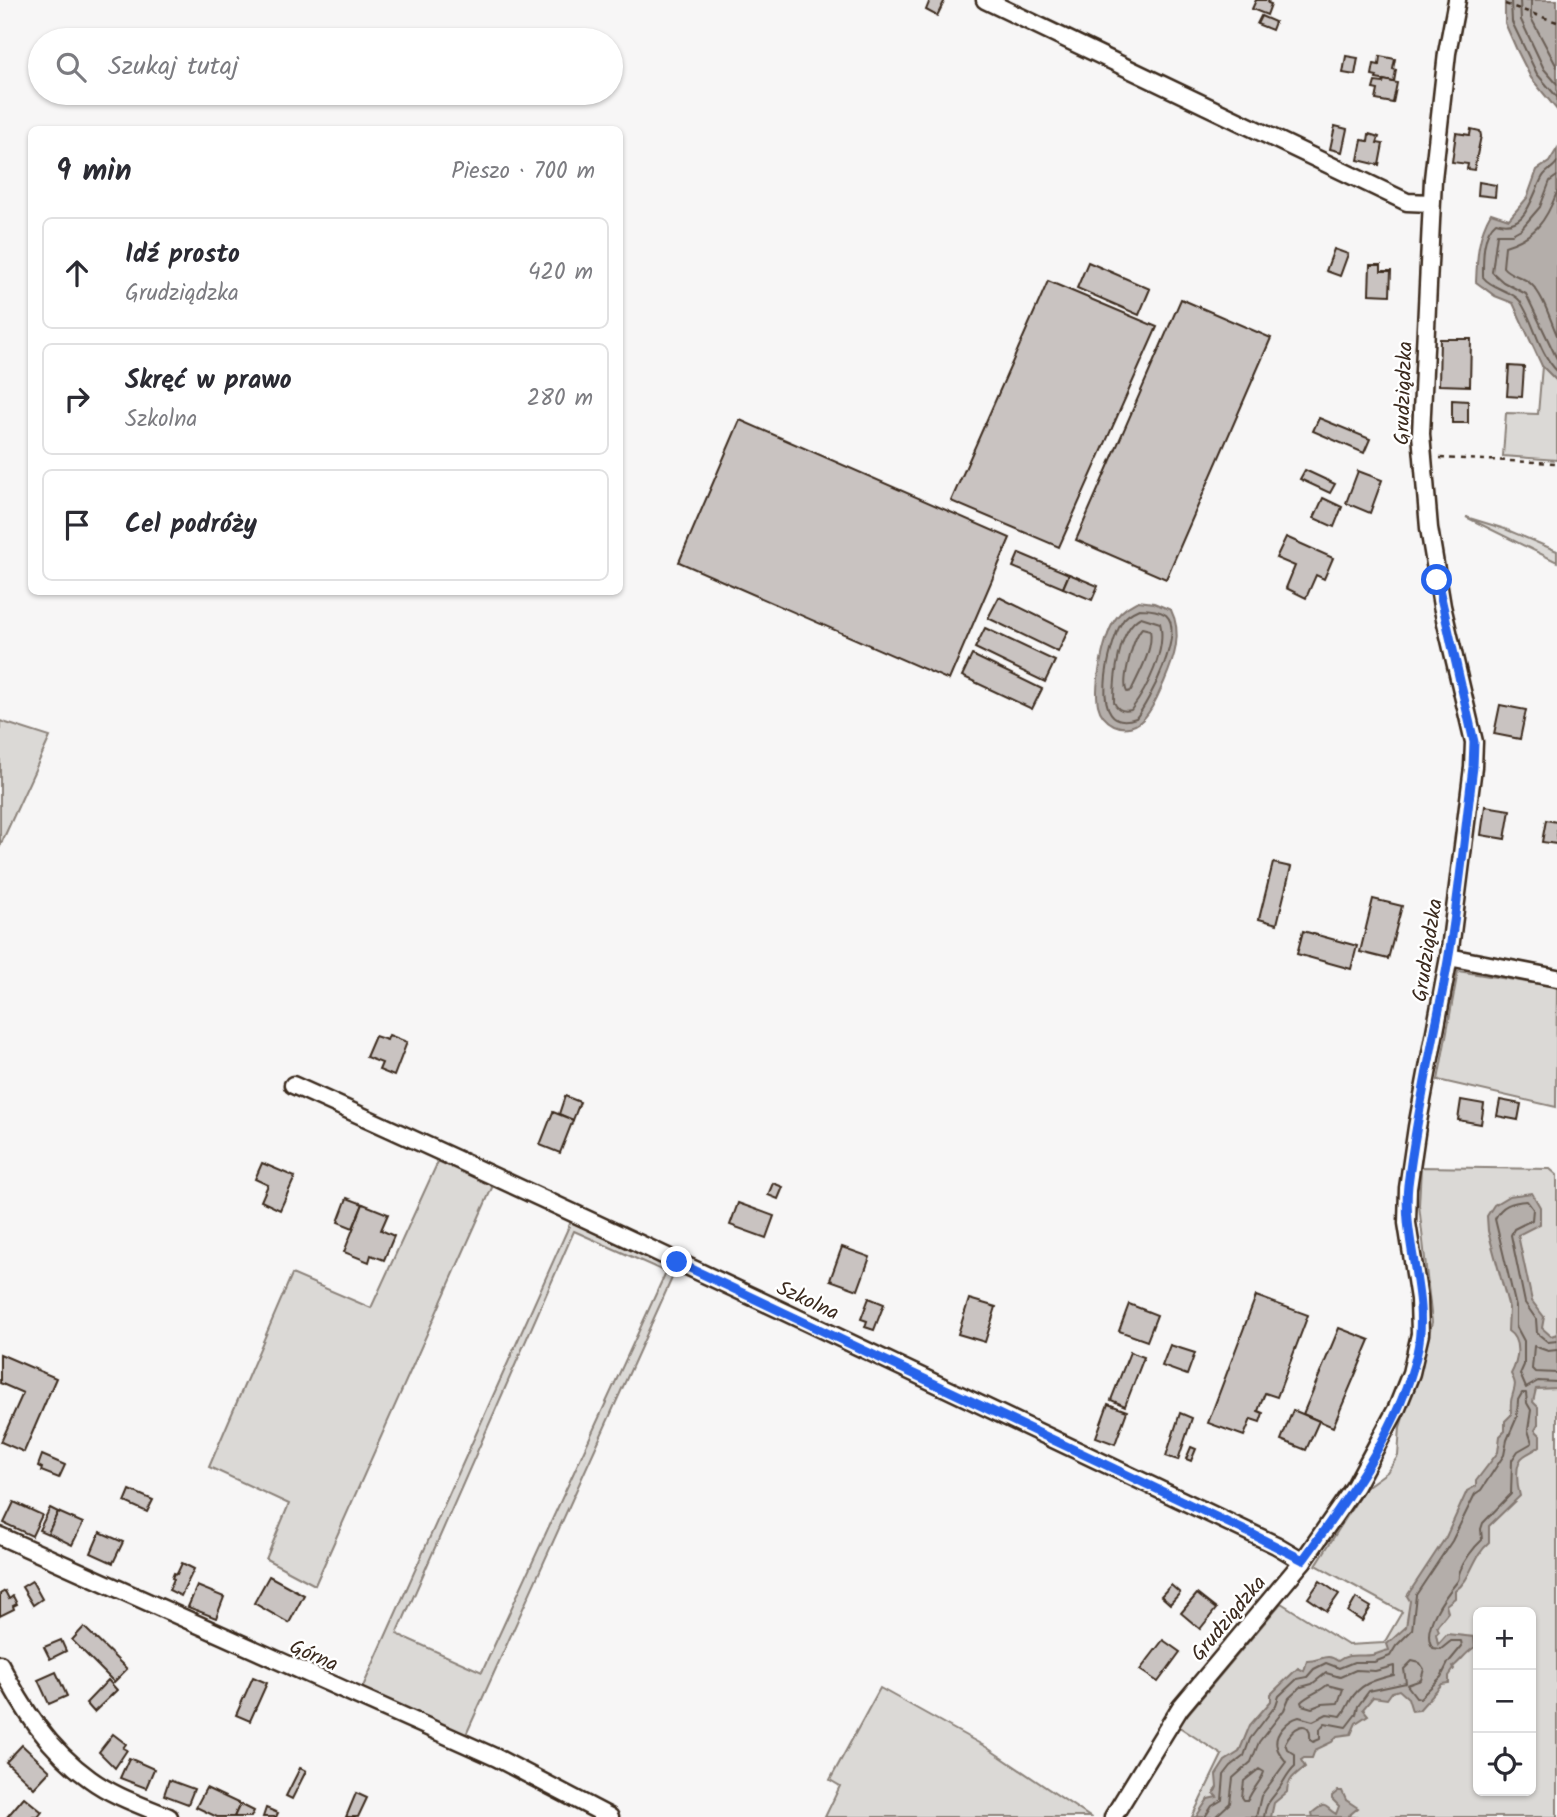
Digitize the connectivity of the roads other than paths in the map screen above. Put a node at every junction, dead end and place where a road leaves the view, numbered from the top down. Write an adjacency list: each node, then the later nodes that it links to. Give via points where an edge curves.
1 (985, 0): 3 (street, via 1407,202)
2 (1457, 0): 3 (street, Grudziądzka, via 1438,117)
3 (1431, 203): 4 (street, Grudziądzka, via 1422,456 1442,606 1474,742)
4 (1449, 957): 5 (street); 8 (street, Grudziądzka, via 1408,1188 1407,1223 1419,1299 1417,1352 1397,1408 1369,1464)
5 (1557, 978)
6 (293, 1085): 8 (street, Szkolna)
7 (0, 1535): 11 (street, Górna, via 496,1758)
8 (1303, 1560): 12 (street, Grudziądzka, via 1180,1708)
9 (0, 1664): 10 (street, via 50,1744 91,1780)
10 (169, 1817)
11 (610, 1817)
12 (1113, 1817)

